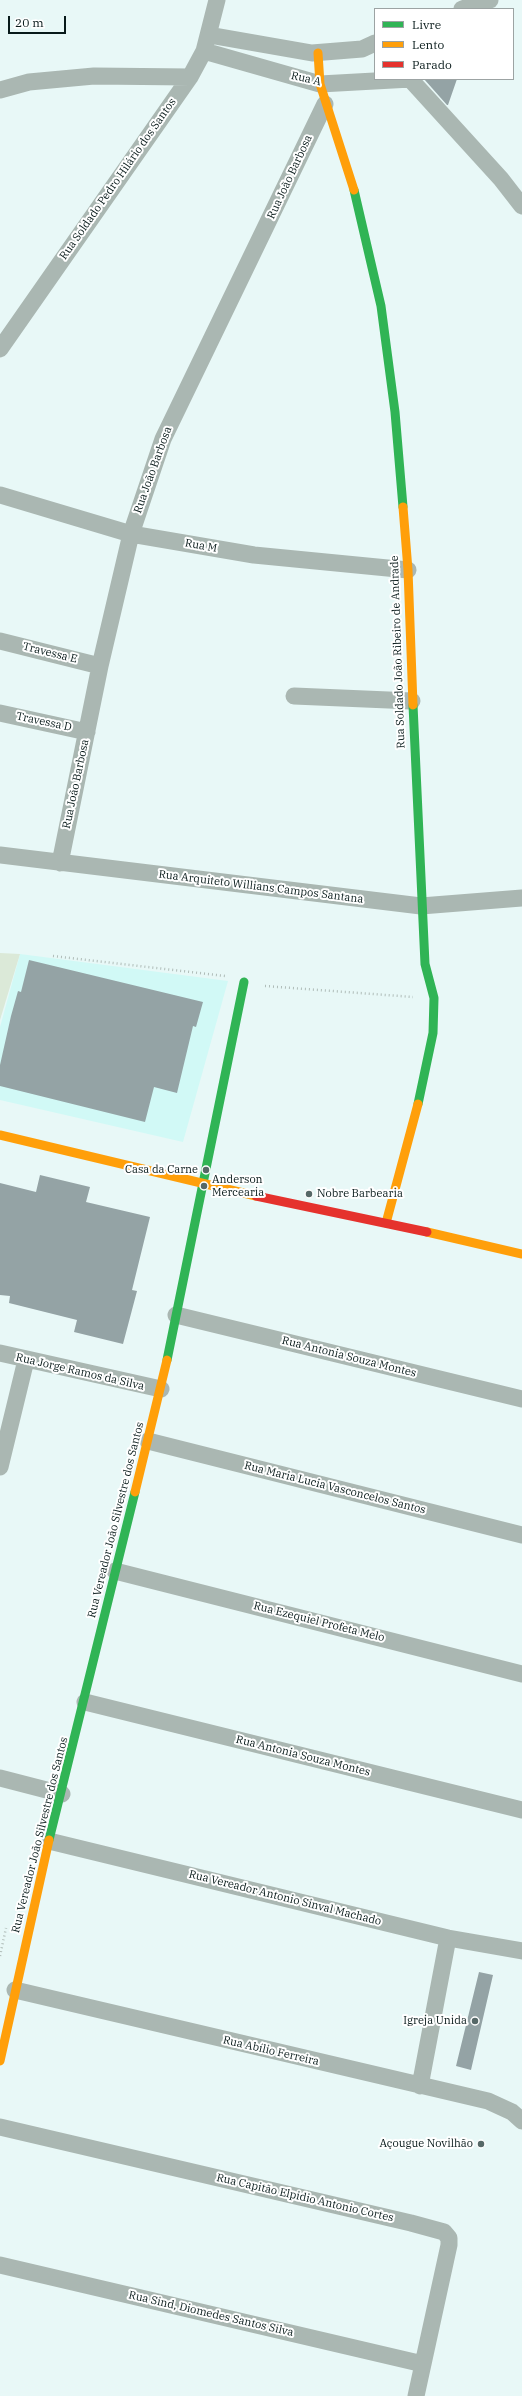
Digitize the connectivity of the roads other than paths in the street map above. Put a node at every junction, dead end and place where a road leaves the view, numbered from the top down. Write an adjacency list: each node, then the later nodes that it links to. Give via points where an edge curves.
1 (217, 0): 4 (street, Rua Soldado Pedro Hilário dos Santos)
2 (490, 0): 3 (street)
3 (465, 8)
4 (207, 43): 6 (street); 7 (street, Rua Soldado Pedro Hilário dos Santos); 10 (street, Rua A)
5 (371, 50): 6 (street)
6 (318, 53): 10 (street, Rua Soldado João Ribeiro de Andrade)
7 (190, 77): 11 (street, via 94,76 29,82); 14 (street, Rua Soldado Pedro Hilário dos Santos)
8 (393, 80): 10 (street, Rua A)
9 (412, 80): 13 (street)
10 (320, 84): 12 (street, Rua Soldado João Ribeiro de Andrade)
11 (0, 90)
12 (325, 104): 16 (street, Rua João Barbosa, via 163,439); 17 (street, Rua Soldado João Ribeiro de Andrade, via 352,183 381,306 395,412)
13 (522, 206)
14 (0, 349)
15 (0, 495): 16 (street, Rua M)
16 (131, 534): 17 (street, Rua M, via 254,555); 19 (street, Rua João Barbosa)
17 (408, 570): 21 (street, Rua Soldado João Ribeiro de Andrade)
18 (0, 641): 19 (street, Travessa E)
19 (100, 666): 23 (street, Rua João Barbosa)
20 (294, 696): 21 (street)
21 (412, 700): 27 (street, Rua Soldado João Ribeiro de Andrade)
22 (0, 713): 23 (street, Travessa D)
23 (87, 732): 25 (street, Rua João Barbosa)
24 (0, 855): 25 (street, Rua Arquiteto Willians Campos Santana)
25 (60, 863): 27 (street, Rua Arquiteto Willians Campos Santana)
26 (522, 898): 27 (street, Rua Arquiteto Willians Campos Santana)
27 (421, 906): 31 (street, Rua Soldado João Ribeiro de Andrade, via 425,964 434,998 433,1033 417,1111)
28 (244, 982): 30 (street, Rua Vereador João Silvestre dos Santos)
29 (0, 1134): 30 (street)
30 (203, 1185): 31 (street); 33 (street, Rua Vereador João Silvestre dos Santos)
31 (386, 1222): 32 (street)
32 (522, 1254)
33 (176, 1315): 36 (street, Rua Vereador João Silvestre dos Santos); 37 (street, Rua Antonia Souza Montes)
34 (0, 1353): 35 (street, Rua Jorge Ramos da Silva)
35 (26, 1360): 36 (street, Rua Jorge Ramos da Silva); 39 (street)
36 (160, 1390): 38 (street, Rua Vereador João Silvestre dos Santos)
37 (522, 1399)
38 (148, 1441): 40 (street, Rua Maria Lucia Vasconcelos Santos); 41 (street, Rua Vereador João Silvestre dos Santos)
39 (0, 1467)
40 (522, 1535)
41 (115, 1571): 42 (street, Rua Ezequiel Profeta Melo); 43 (street, Rua Vereador João Silvestre dos Santos)
42 (522, 1674)
43 (85, 1702): 45 (street, Rua Vereador João Silvestre dos Santos); 46 (street, Rua Antonia Souza Montes)
44 (0, 1778): 45 (street)
45 (62, 1794): 47 (street, Rua Vereador João Silvestre dos Santos)
46 (522, 1810)
47 (49, 1841): 48 (street, Rua Vereador Antonio Sinval Machado); 50 (street, Rua Vereador João Silvestre dos Santos)
48 (448, 1938): 49 (street, Rua Vereador Antonio Sinval Machado); 53 (street)
49 (522, 1951)
50 (15, 1990): 51 (street, Rua Vereador João Silvestre dos Santos); 53 (street, Rua Abílio Ferreira)
51 (1, 2050): 52 (street, Rua Vereador João Silvestre dos Santos)
52 (0, 2062)
53 (420, 2086): 54 (street, Rua Abílio Ferreira, via 488,2101 512,2112)
54 (522, 2121)
55 (0, 2128): 57 (street, Rua Capitão Elpidio Antonio Cortes, via 411,2222 444,2232 449,2238 449,2245)
56 (0, 2265): 57 (street, Rua Sind, Diomedes Santos Silva)
57 (423, 2364): 58 (street, Rua Capitão Elpidio Antonio Cortes)
58 (416, 2396)

